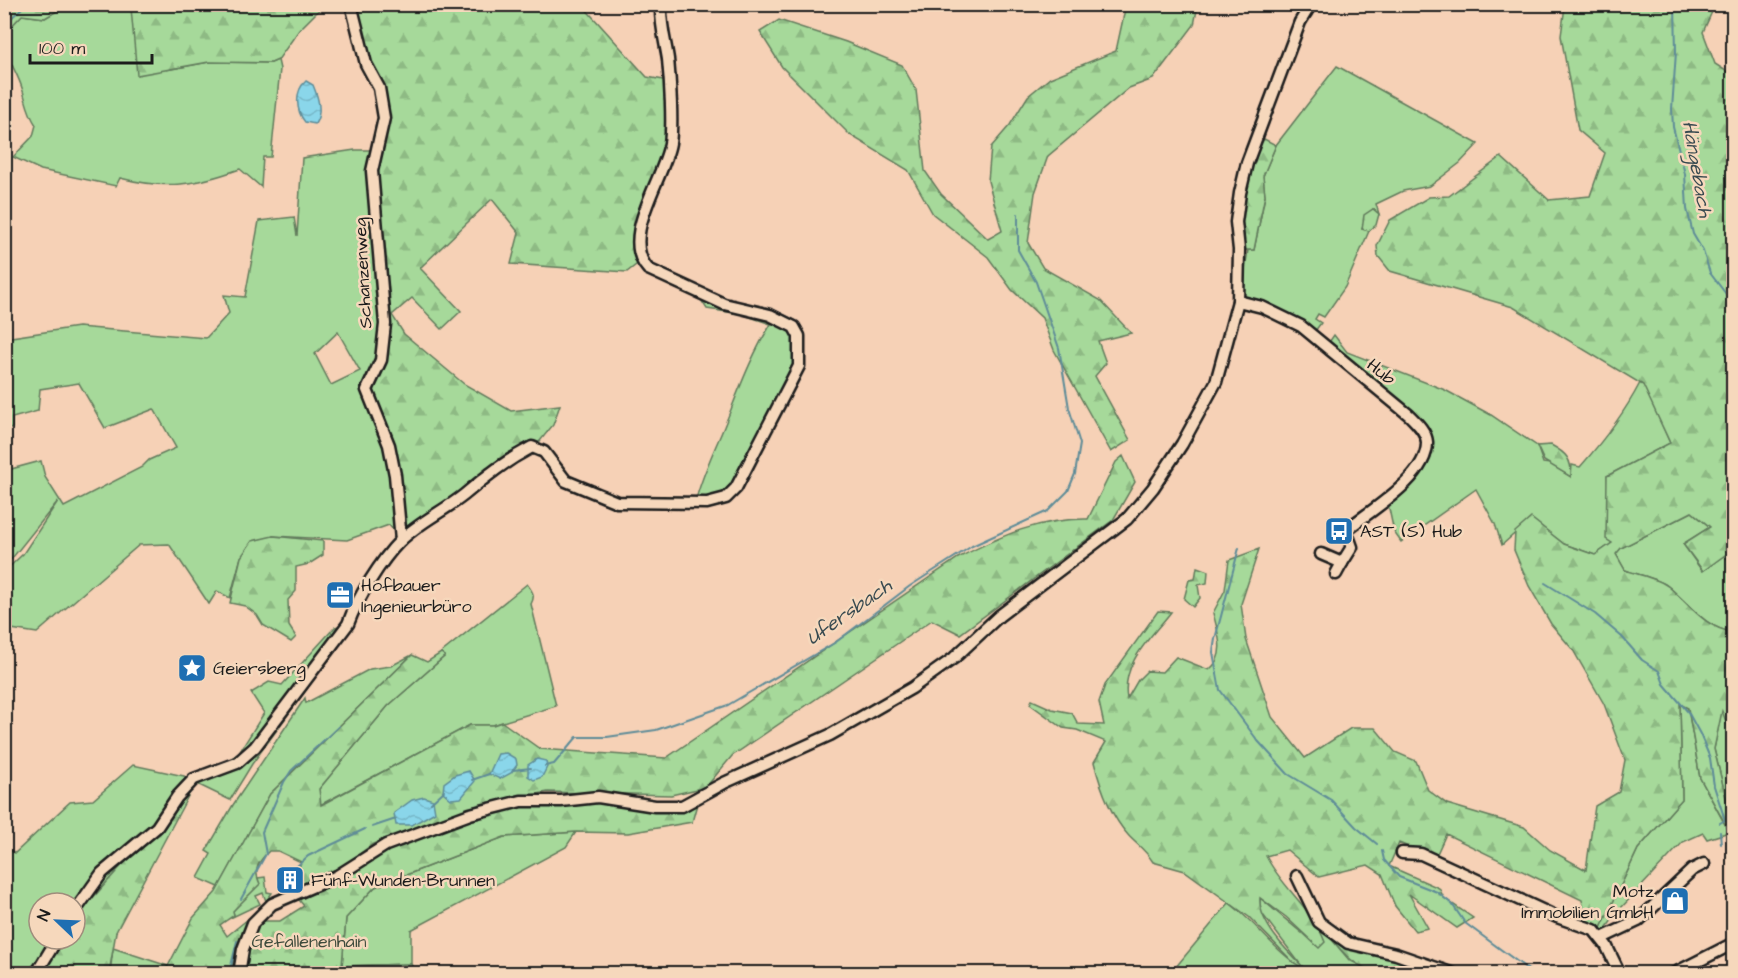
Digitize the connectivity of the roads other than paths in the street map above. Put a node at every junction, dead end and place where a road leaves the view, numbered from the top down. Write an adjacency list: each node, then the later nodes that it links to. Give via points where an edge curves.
1 (351, 4): 5 (street, Schanzenweg, via 366,64 380,88 384,118 372,171 385,324 381,360 368,390 389,446)
2 (661, 4): 5 (street, via 660,23 668,61 670,142 638,231 642,262 648,269 704,296 770,315 794,327 799,336 799,366 736,488 726,498 707,503 617,502 566,481 544,452 532,447 503,462)
3 (1311, 4): 4 (street, via 1300,22 1247,163 1236,222)
4 (1238, 301): 7 (street, Hub, via 1262,307 1301,326 1421,426 1427,441 1421,465 1384,502 1346,530 1352,547); 17 (street, via 1216,382 1182,444 1127,519 1015,603 954,658 912,688 830,735 682,806 598,797 521,801 470,814 386,845 337,876 272,904 247,938)
5 (401, 540): 12 (street, via 388,554 348,624 255,747 237,763 194,779 157,827 102,873)
6 (1321, 554): 7 (street)
7 (1342, 563): 8 (street)
8 (1336, 574)
9 (1402, 853): 13 (street, via 1421,855 1594,930)
10 (1704, 864): 13 (street, via 1692,870 1638,921)
11 (1297, 876): 18 (street, via 1320,922 1348,943)
12 (87, 894)
13 (1602, 938): 19 (street)
14 (1734, 943): 20 (street)
15 (50, 951): 16 (street)
16 (36, 974)
17 (239, 974)
18 (1454, 974)
19 (1620, 974)
20 (1674, 974)

